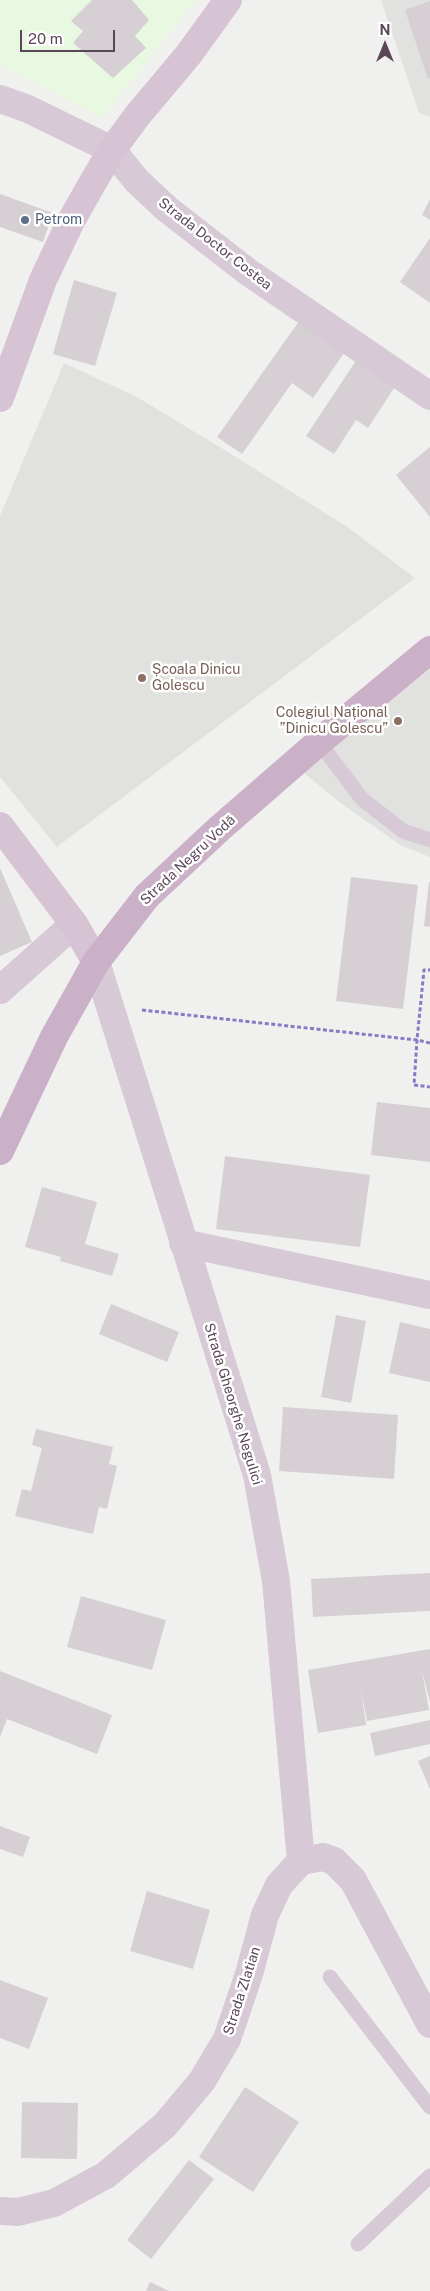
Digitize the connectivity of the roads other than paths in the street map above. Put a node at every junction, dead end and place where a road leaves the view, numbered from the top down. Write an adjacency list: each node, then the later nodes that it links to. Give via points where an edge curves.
1 (228, 0): 3 (main road)
2 (0, 99): 3 (street, Strada Doctor Costea, via 28,109)
3 (112, 150): 4 (street, Strada Doctor Costea, via 138,181 174,215 248,272); 5 (main road, via 71,221 43,280)
4 (430, 396)
5 (0, 398)
6 (430, 650): 7 (main road, Strada Negru Vodă)
7 (319, 742): 9 (lane, via 362,799 403,831); 11 (main road, Strada Negru Vodă, via 147,896)
8 (0, 826): 10 (main road)
9 (430, 840)
10 (74, 924): 11 (main road); 12 (street)
11 (96, 962): 13 (main road, Strada Negru Vodă, via 54,1037); 14 (street, Strada Gheorghe Negulici)
12 (0, 990)
13 (0, 1150)
14 (183, 1243): 15 (street); 16 (street, Strada Gheorghe Negulici, via 257,1475 276,1581)
15 (430, 1295)
16 (312, 1859): 18 (street, via 334,1861 353,1880); 21 (street, Strada Zlatian, via 279,1885 265,1916 250,1974 227,2039 202,2081 166,2125 106,2174 54,2203 18,2212)
17 (330, 1977): 19 (lane)
18 (430, 2024)
19 (430, 2107)
20 (430, 2176): 22 (lane)
21 (0, 2211)
22 (358, 2244)

